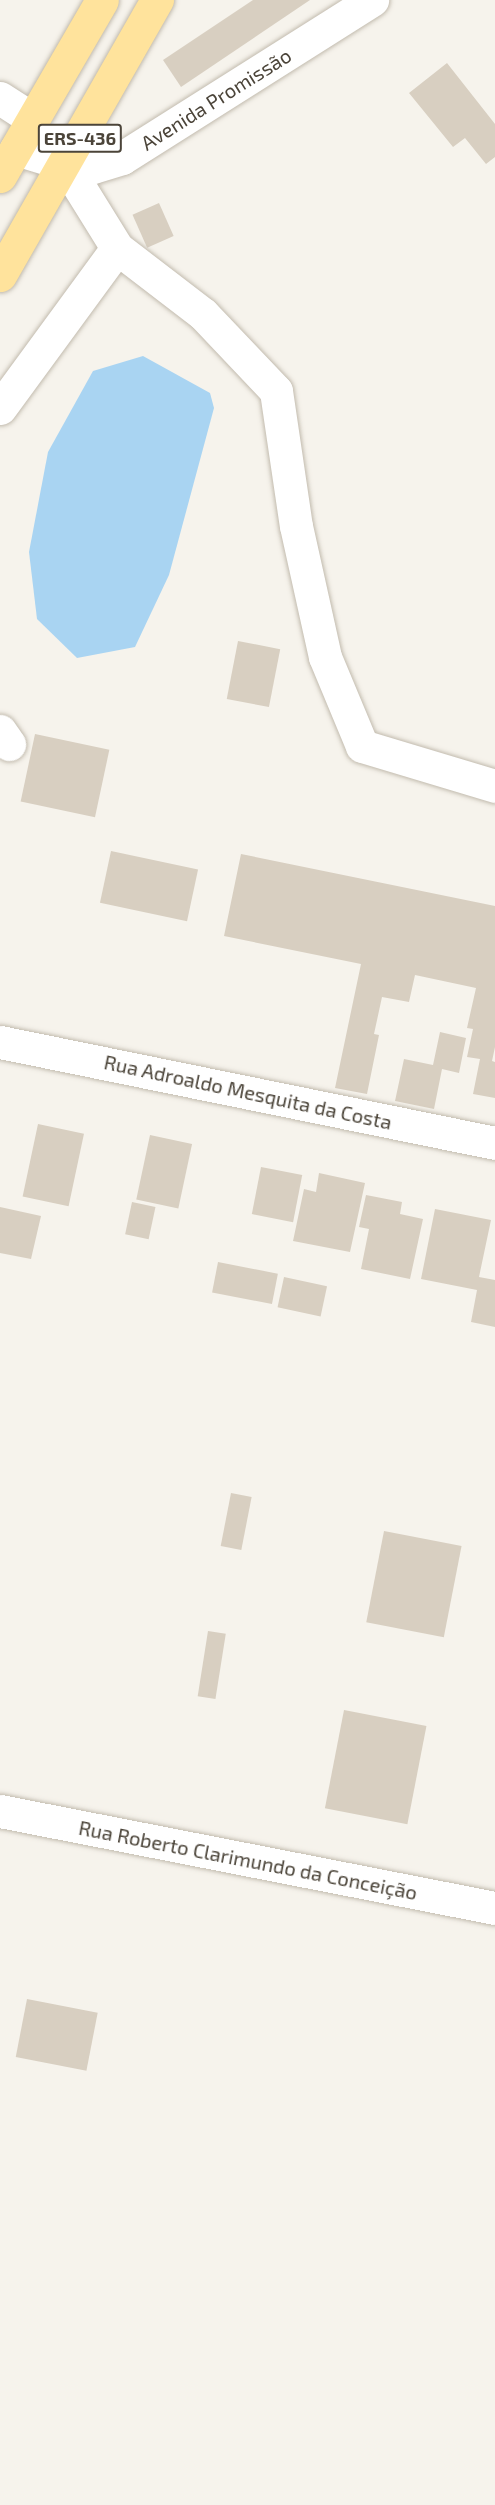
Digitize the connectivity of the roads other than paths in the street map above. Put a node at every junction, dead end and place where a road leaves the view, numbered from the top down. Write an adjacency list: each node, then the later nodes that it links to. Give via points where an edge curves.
1 (102, 0): 5 (main road, ERS-436)
2 (157, 0): 7 (main road, ERS-436)
3 (372, 0): 7 (street, Avenida Promissão, via 122,158 93,167)
4 (0, 98): 5 (street)
5 (32, 119): 6 (main road, ERS-436)
6 (8, 162): 7 (street, Avenida Promissão)
7 (65, 164): 8 (street); 9 (main road, ERS-436)
8 (117, 248): 10 (street); 11 (street, via 203,314 276,391 296,526 325,657 362,746)
9 (0, 275)
10 (0, 408)
11 (495, 786)
12 (0, 1042): 13 (street, Rua Adroaldo Mesquita da Costa)
13 (495, 1143)
14 (0, 1812): 15 (street, Rua Roberto Clarimundo da Conceição)
15 (495, 1908)

